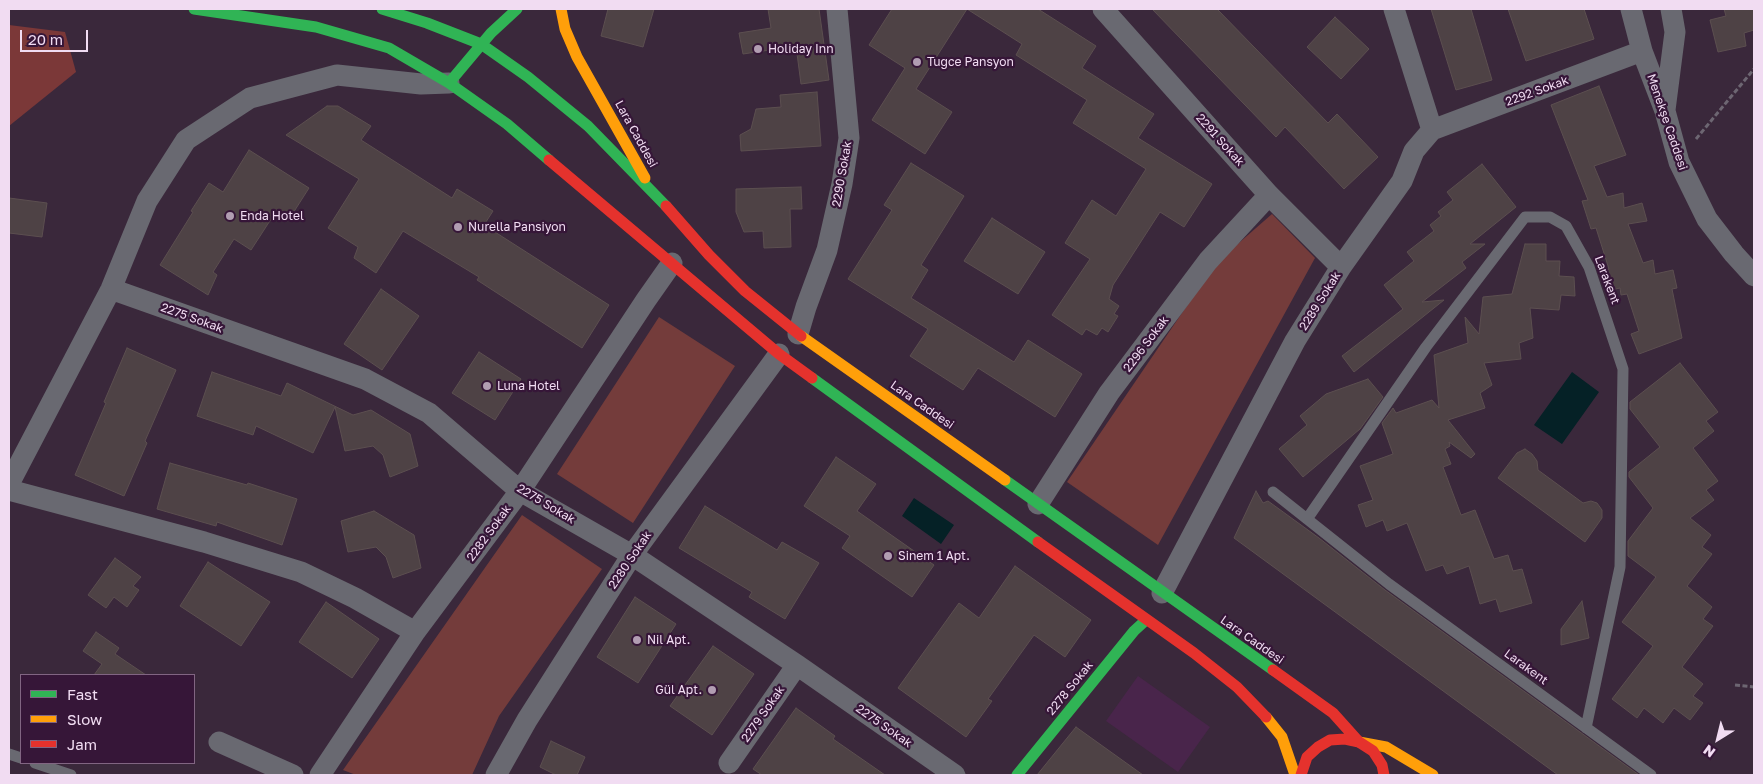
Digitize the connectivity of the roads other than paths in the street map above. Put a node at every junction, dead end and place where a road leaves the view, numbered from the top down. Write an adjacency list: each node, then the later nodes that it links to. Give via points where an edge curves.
1 (194, 9): 12 (main road, via 316,26 358,38 389,48)
2 (382, 9): 10 (main road)
3 (517, 9): 10 (main road)
4 (561, 9): 15 (main road, Lara Caddesi, via 565,29 577,57)
5 (837, 9): 21 (street, 2290 Sokak, via 849,138 827,250)
6 (1103, 9): 16 (street, 2291 Sokak)
7 (1394, 9): 14 (street)
8 (1631, 9): 11 (street, Menekşe Caddesi)
9 (1671, 9): 13 (street, via 1675,32)
10 (482, 44): 12 (main road); 15 (main road, via 588,126)
11 (1642, 51): 13 (street, Menekşe Caddesi); 14 (street, 2292 Sokak)
12 (449, 83): 17 (main road, via 507,124); 20 (street, via 420,84 337,74 250,98 186,140 147,201)
13 (1664, 111): 19 (street, Menekşe Caddesi, via 1679,162 1707,219)
14 (1432, 130): 18 (street, 2289 Sokak, via 1414,151 1402,181)
15 (652, 190): 21 (main road, Lara Caddesi, via 727,273)
16 (1269, 195): 18 (street, 2291 Sokak); 27 (street, 2296 Sokak, via 1208,261 1109,392)
17 (672, 263): 22 (main road); 25 (street, 2282 Sokak)
18 (1341, 267): 30 (street, 2289 Sokak, via 1295,341)
19 (1754, 276)
20 (111, 289): 23 (street); 25 (street, 2275 Sokak, via 365,379 428,413)
21 (798, 334): 27 (main road, Lara Caddesi)
22 (779, 354): 29 (street, 2280 Sokak); 31 (main road)
23 (9, 484)
24 (9, 490): 32 (street, via 204,542 301,572)
25 (520, 491): 29 (street, 2275 Sokak); 32 (street, 2282 Sokak)
26 (1273, 492): 28 (lane, Larakent)
27 (1038, 504): 30 (main road, Lara Caddesi)
28 (1307, 519): 35 (lane, Larakent, via 1389,584); 35 (lane, Larakent, via 1426,347 1525,217 1550,217 1566,226 1589,266 1623,369 1620,567)
29 (632, 554): 33 (street, 2275 Sokak); 44 (street, 2280 Sokak)
30 (1162, 593): 34 (main road, Lara Caddesi)
31 (1146, 620): 46 (main road, 2278 Sokak); 47 (main road, via 1201,658 1263,713 1282,737)
32 (416, 632): 43 (street, 2282 Sokak)
33 (797, 665): 39 (street, 2279 Sokak); 45 (street, 2275 Sokak)
34 (1333, 713): 37 (main road, Lara Caddesi); 38 (main road)
35 (1586, 728): 51 (lane, Larakent)
36 (219, 742): 42 (street)
37 (1359, 742): 38 (main road); 48 (main road, via 1330,740 1307,757); 49 (main road, Lara Caddesi, via 1373,751)
38 (1386, 747): 50 (main road)
39 (729, 763)
40 (38, 764): 41 (lane)
41 (71, 775)
42 (293, 775)
43 (320, 775)
44 (496, 775)
45 (955, 775)
46 (1018, 775)
47 (1295, 775)
48 (1301, 775)
49 (1384, 775)
50 (1432, 775)
51 (1651, 775)

